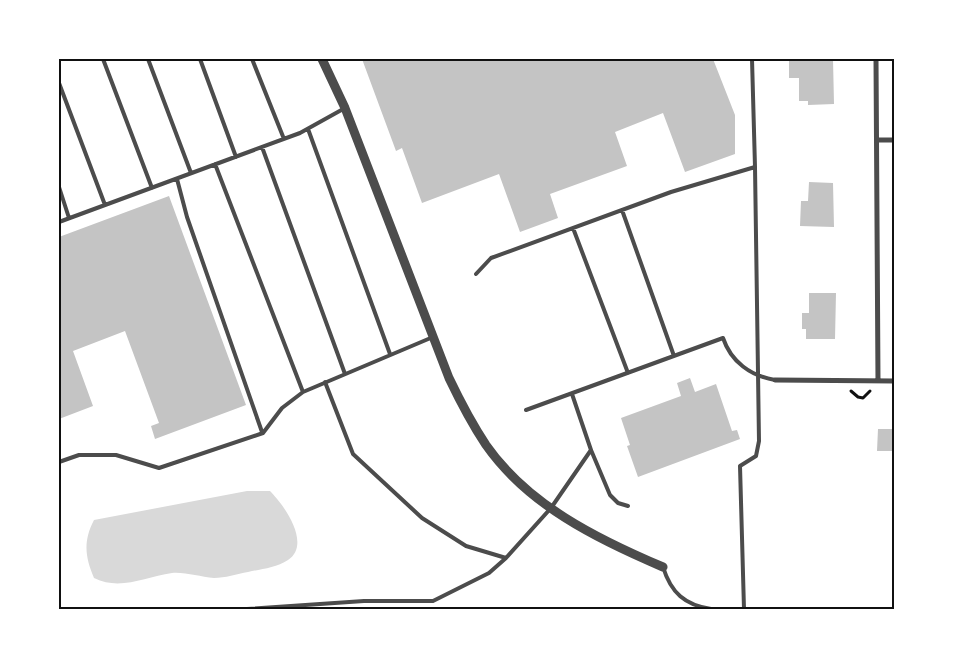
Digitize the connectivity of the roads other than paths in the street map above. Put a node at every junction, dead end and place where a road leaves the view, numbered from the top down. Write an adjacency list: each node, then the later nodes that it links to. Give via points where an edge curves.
1 (103, 59): 21 (lane)
2 (148, 59): 18 (lane)
3 (200, 59): 15 (lane)
4 (252, 59): 11 (lane)
5 (322, 59): 9 (street)
6 (752, 59): 17 (lane)
7 (876, 59): 12 (street)
8 (59, 83): 22 (lane)
9 (345, 108): 10 (lane); 28 (street)
10 (308, 129): 11 (lane); 29 (lane)
11 (284, 139): 14 (lane)
12 (877, 140): 13 (street); 35 (street)
13 (894, 140)
14 (262, 147): 15 (lane); 32 (lane)
15 (236, 157): 16 (lane)
16 (215, 164): 18 (lane); 38 (lane)
17 (755, 167): 23 (lane); 33 (lane)
18 (191, 174): 19 (lane)
19 (177, 178): 21 (lane); 41 (lane, via 187,217)
20 (59, 187): 24 (lane)
21 (152, 188): 22 (lane)
22 (105, 205): 24 (lane)
23 (622, 210): 26 (lane); 30 (lane)
24 (69, 218): 25 (lane)
25 (59, 222)
26 (573, 228): 27 (lane, via 491,258); 31 (lane)
27 (476, 274)
28 (432, 337): 29 (lane); 45 (street, via 467,414 487,446 509,473)
29 (390, 354): 32 (lane)
30 (674, 356): 31 (lane); 33 (lane, via 722,338 743,368)
31 (628, 373): 39 (lane)
32 (345, 374): 37 (lane)
33 (758, 377): 34 (lane); 50 (lane, via 759,441 756,456 740,466)
34 (775, 380): 35 (street)
35 (878, 381): 36 (street)
36 (894, 381)
37 (325, 382): 38 (lane); 46 (lane, via 353,454 422,518 466,546)
38 (302, 392): 41 (lane, via 282,408)
39 (572, 394): 40 (lane); 42 (lane)
40 (526, 410)
41 (262, 432): 43 (lane, via 159,468 116,455 79,454)
42 (591, 450): 44 (lane, via 610,495 618,503); 45 (lane)
43 (59, 462)
44 (628, 506)
45 (551, 508): 46 (lane); 47 (street, via 608,542)
46 (506, 558): 48 (lane, via 489,573 433,601 364,601)
47 (662, 567): 49 (lane, via 668,582 685,602)
48 (247, 609)
49 (712, 609)
50 (744, 609)

